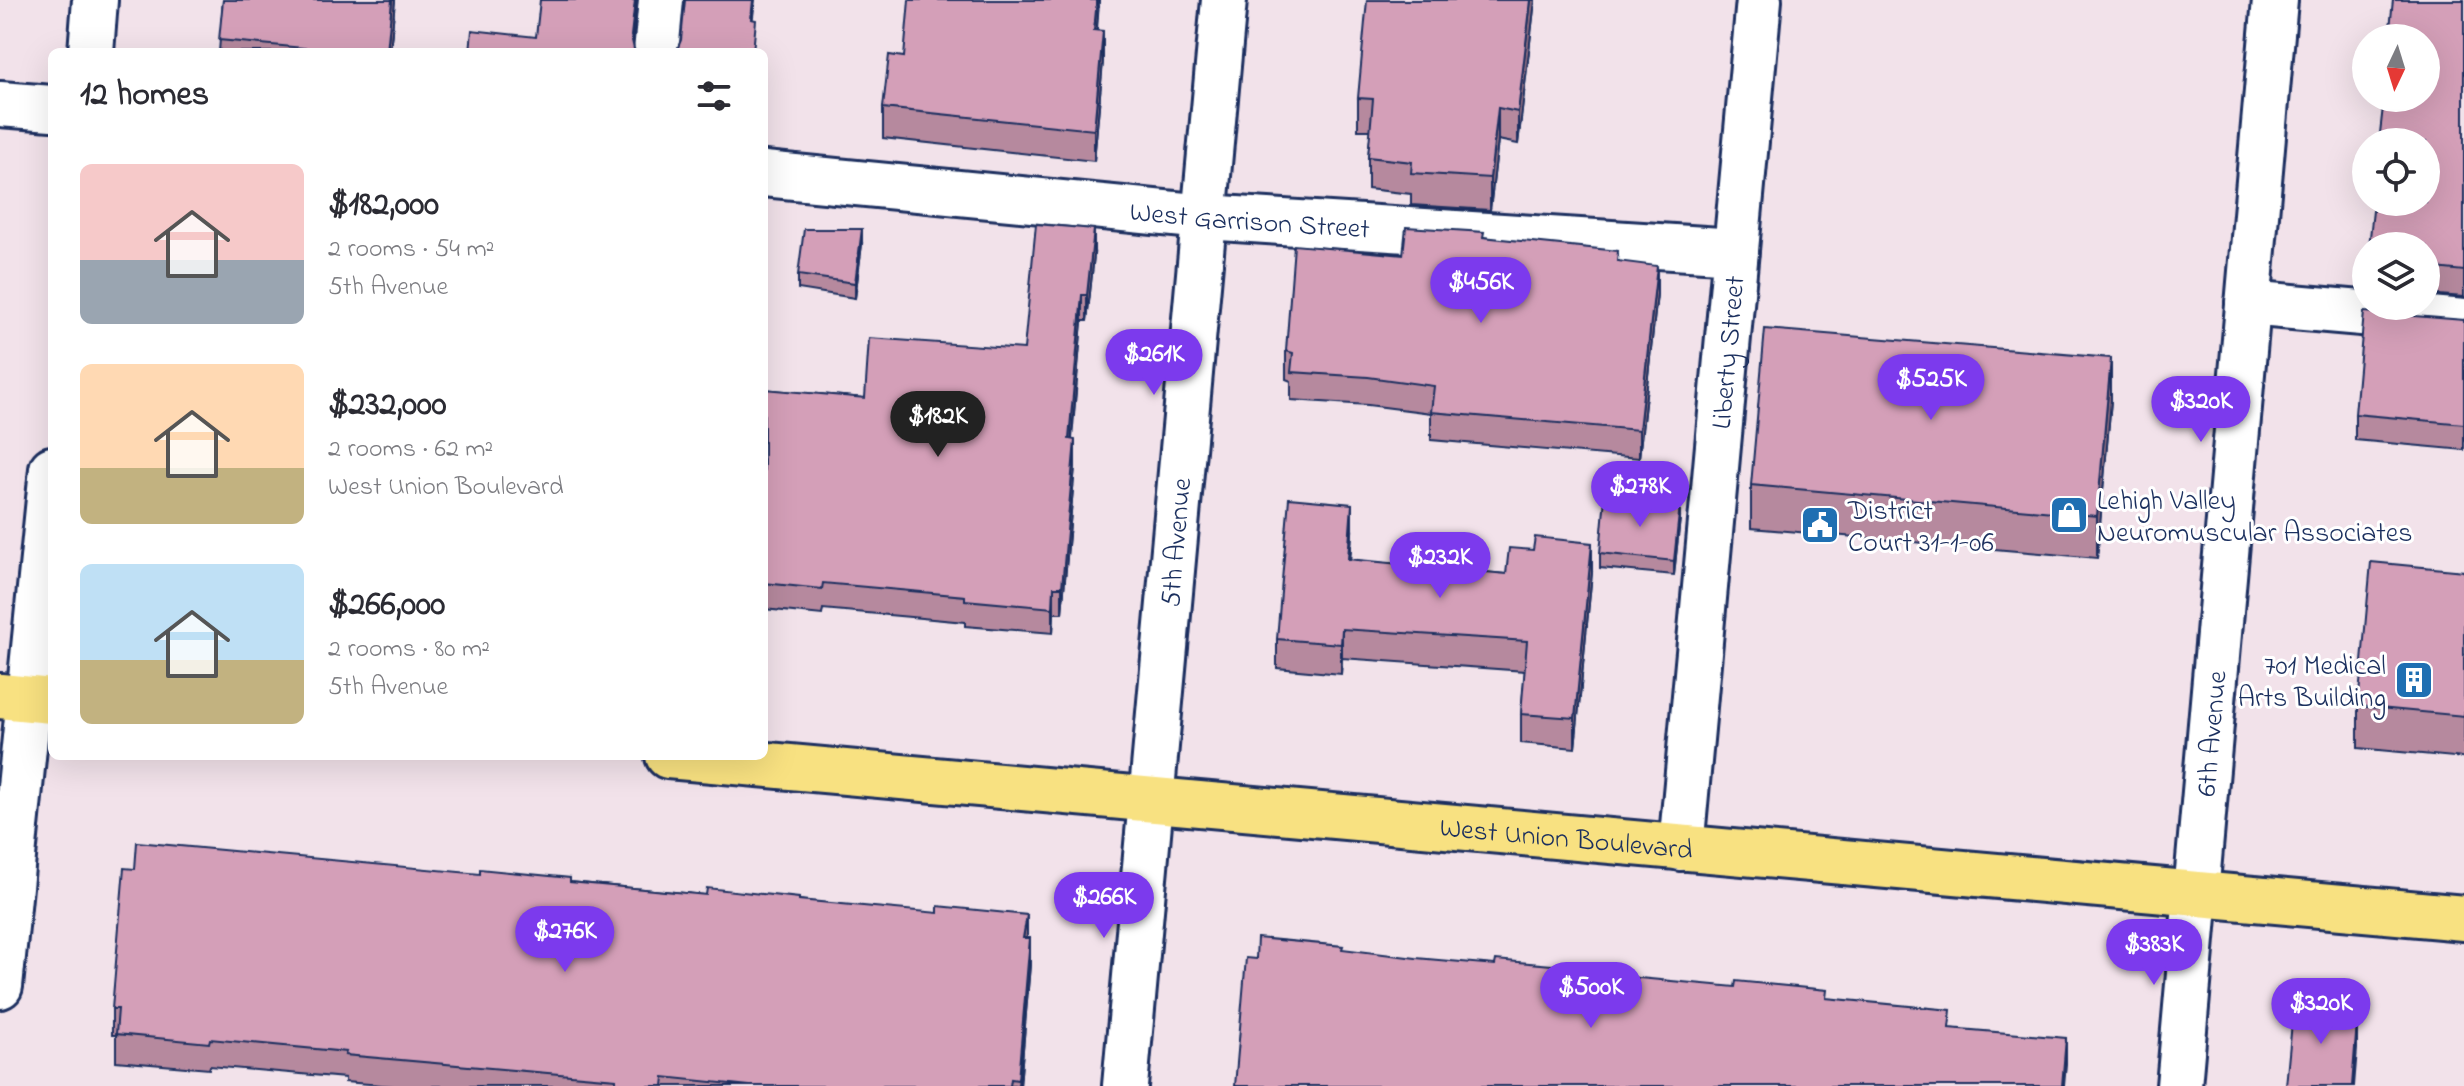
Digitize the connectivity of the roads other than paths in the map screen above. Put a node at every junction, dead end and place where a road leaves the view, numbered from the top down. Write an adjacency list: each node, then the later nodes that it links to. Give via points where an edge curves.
1 (95, 0): 6 (street)
2 (661, 0): 7 (street)
3 (1224, 0): 11 (street, 5th Avenue)
4 (1759, 0): 12 (street, Liberty Street)
5 (2275, 0): 13 (street, 6th Avenue)
6 (91, 48)
7 (656, 48)
8 (0, 104): 9 (street)
9 (48, 108)
10 (768, 174): 11 (street, West Garrison Street)
11 (1205, 217): 12 (street, West Garrison Street); 18 (street, 5th Avenue)
12 (1736, 251): 19 (street, Liberty Street)
13 (2248, 303): 14 (street); 20 (street, 6th Avenue)
14 (2464, 322)
15 (48, 507): 16 (street)
16 (28, 699): 22 (street)
17 (713, 760): 18 (main road, West Union Boulevard)
18 (1150, 799): 19 (main road, West Union Boulevard); 23 (street, 5th Avenue)
19 (1681, 848): 20 (main road, West Union Boulevard)
20 (2196, 893): 21 (main road, West Union Boulevard); 24 (street, 6th Avenue)
21 (2464, 918)
22 (0, 986)
23 (1125, 1086)
24 (2179, 1086)

